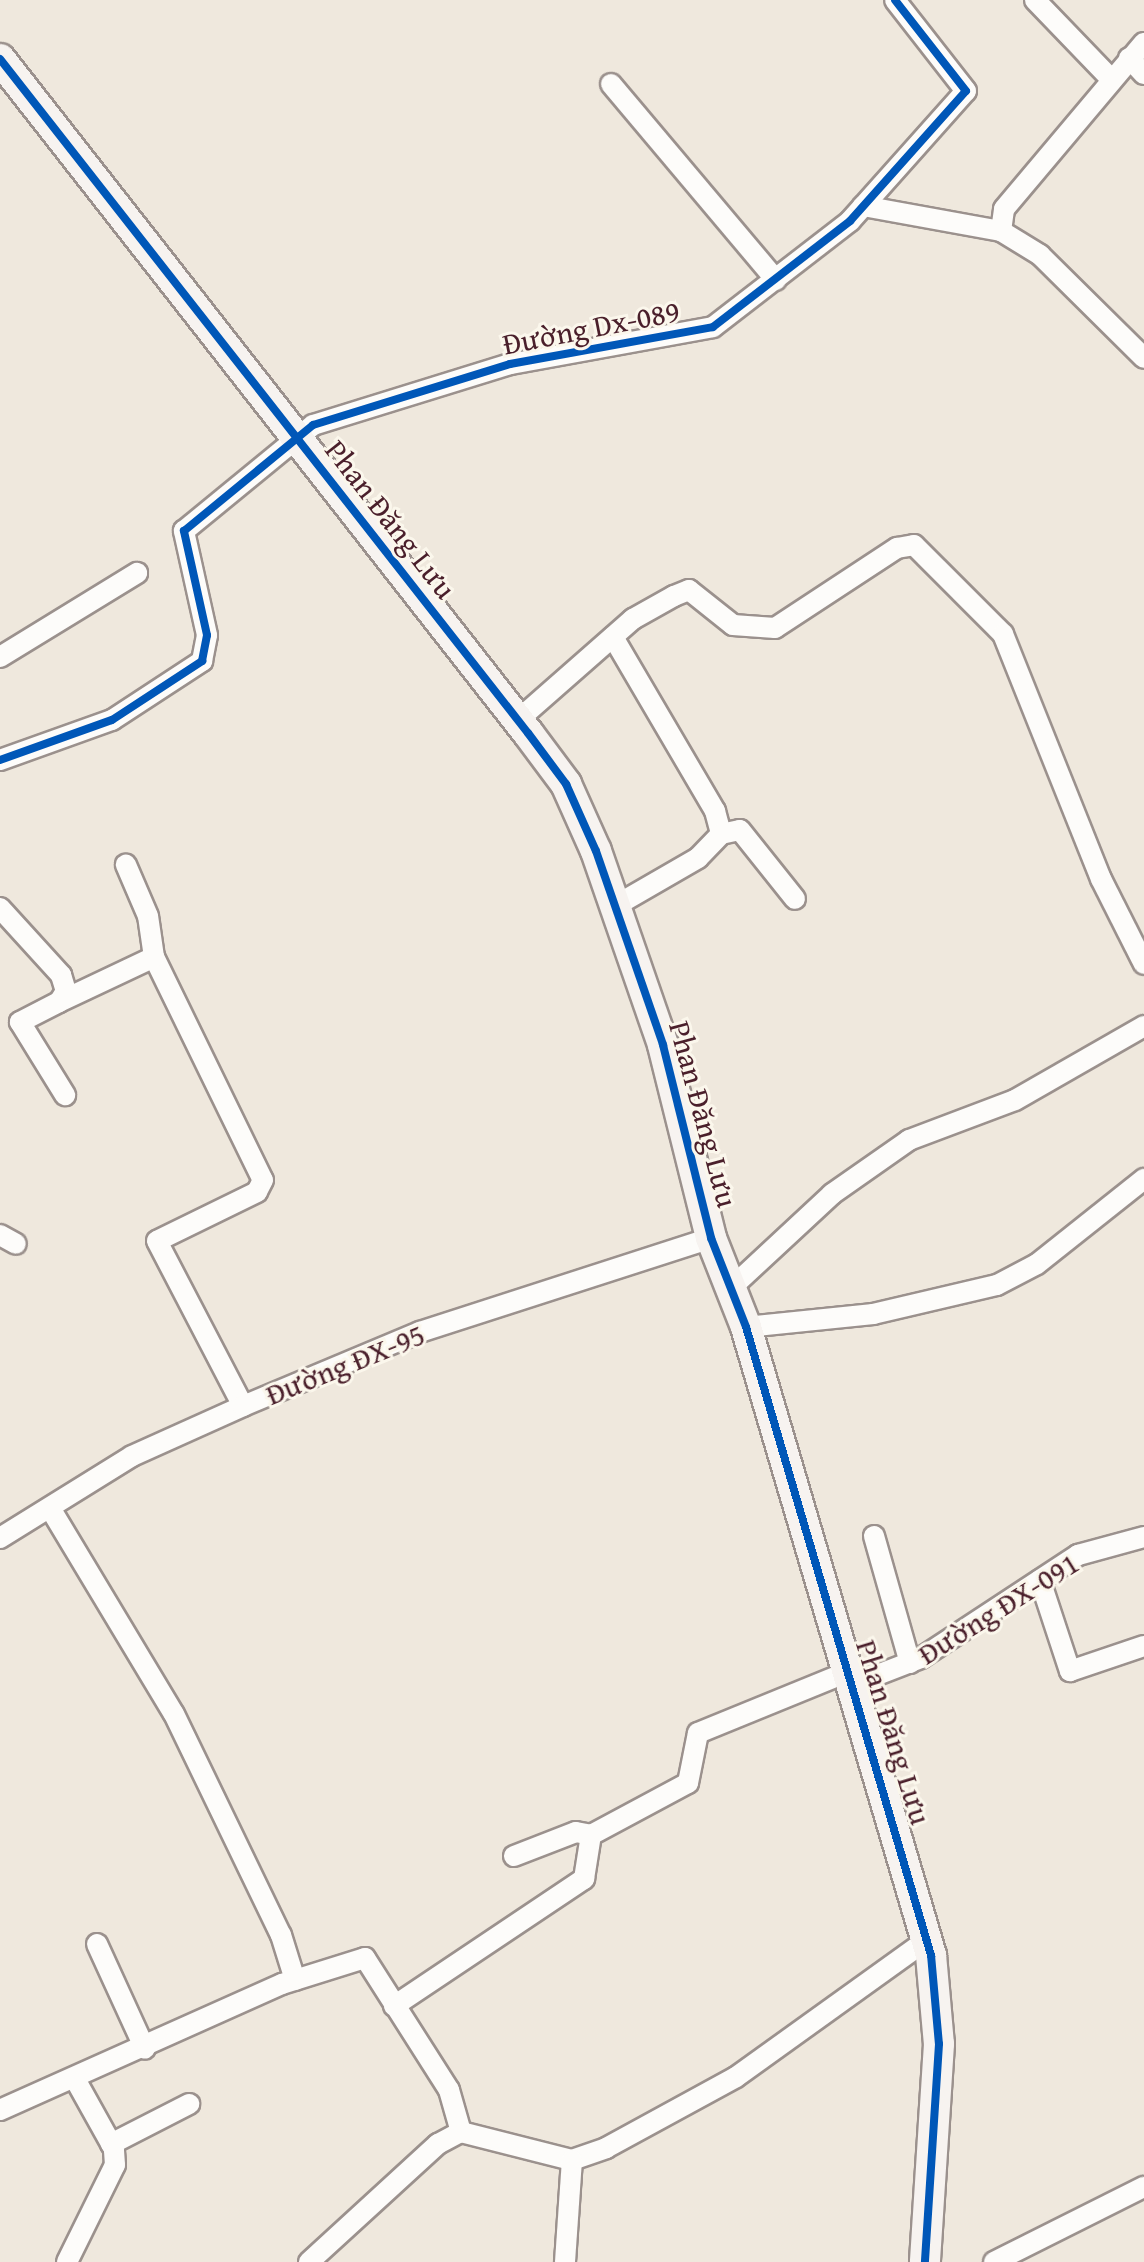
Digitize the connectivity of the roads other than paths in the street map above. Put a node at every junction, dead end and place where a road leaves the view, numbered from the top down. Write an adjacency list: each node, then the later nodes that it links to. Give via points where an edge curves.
1 (895, 0): 9 (street, Đường Dx-089, via 966,91)
2 (1035, 0): 7 (street)
3 (1144, 43): 4 (street)
4 (1129, 58): 6 (street); 7 (street)
5 (0, 59): 13 (street, Phan Đăng Lưu)
6 (1144, 74)
7 (1111, 79): 10 (street, via 1004,209)
8 (611, 84): 11 (street)
9 (863, 206): 10 (street); 11 (street, Đường Dx-089)
10 (1001, 231): 12 (street, via 1040,255)
11 (776, 280): 13 (street, Đường Dx-089, via 713,327 510,364 345,410)
12 (1144, 358)
13 (297, 437): 17 (street, Phan Đăng Lưu); 18 (street, Đường Dx-089, via 184,531 207,635 202,661 112,720)
14 (137, 573): 16 (street)
15 (613, 637): 17 (street); 19 (street, via 715,811); 25 (street, via 689,590 733,625 775,628 897,548 914,545 1003,634 1101,879)
16 (0, 657)
17 (518, 720): 22 (street, Phan Đăng Lưu, via 566,784)
18 (0, 760)
19 (721, 834): 21 (street, via 740,830); 22 (street, via 698,858)
20 (126, 865): 24 (street, via 148,916)
21 (795, 899)
22 (615, 906): 30 (street, Phan Đăng Lưu, via 663,1045)
23 (0, 908): 26 (street, via 61,975 66,991)
24 (154, 957): 26 (street); 33 (street, via 263,1180 257,1192 157,1241)
25 (1144, 964)
26 (59, 1002): 28 (street, via 20,1022)
27 (1144, 1026): 31 (street, via 1015,1100 909,1140 832,1194)
28 (65, 1095)
29 (1144, 1179): 32 (street, via 1037,1264 997,1285 873,1314)
30 (711, 1238): 31 (street, Phan Đăng Lưu); 33 (street, Đường ĐX-95, via 420,1332)
31 (731, 1288): 32 (street, Phan Đăng Lưu)
32 (746, 1327): 41 (street, Phan Đăng Lưu)
33 (243, 1406): 34 (street, Đường ĐX-95, via 132,1456)
34 (50, 1508): 37 (street, Đường ĐX-95); 46 (street, via 174,1714 281,1935)
35 (874, 1536): 40 (street)
36 (1144, 1537): 38 (street, Đường ĐX-091, via 1078,1555)
37 (0, 1538)
38 (1040, 1580): 39 (street, via 1070,1671); 40 (street, Đường ĐX-091)
39 (1144, 1646)
40 (910, 1663): 41 (street, Đường ĐX-091)
41 (852, 1678): 42 (street, Đường ĐX-091, via 698,1733 688,1783); 44 (street, Phan Đăng Lưu)
42 (591, 1835): 43 (street, via 576,1832); 47 (street, via 584,1879)
43 (514, 1856)
44 (927, 1940): 54 (street, via 736,2077); 60 (street, Phan Đăng Lưu, via 939,2044)
45 (97, 1944): 48 (street)
46 (295, 1980): 47 (street, via 365,1958); 48 (street)
47 (394, 2006): 52 (street, via 449,2090)
48 (145, 2049): 49 (street)
49 (75, 2079): 51 (street); 53 (street)
50 (189, 2104): 53 (street)
51 (0, 2110)
52 (461, 2132): 54 (street); 58 (street, via 438,2144)
53 (111, 2144): 57 (street, via 115,2165 73,2238)
54 (572, 2160): 59 (street)
55 (1144, 2187): 56 (street)
56 (999, 2261)
57 (67, 2262)
58 (309, 2262)
59 (565, 2262)
60 (925, 2262)

